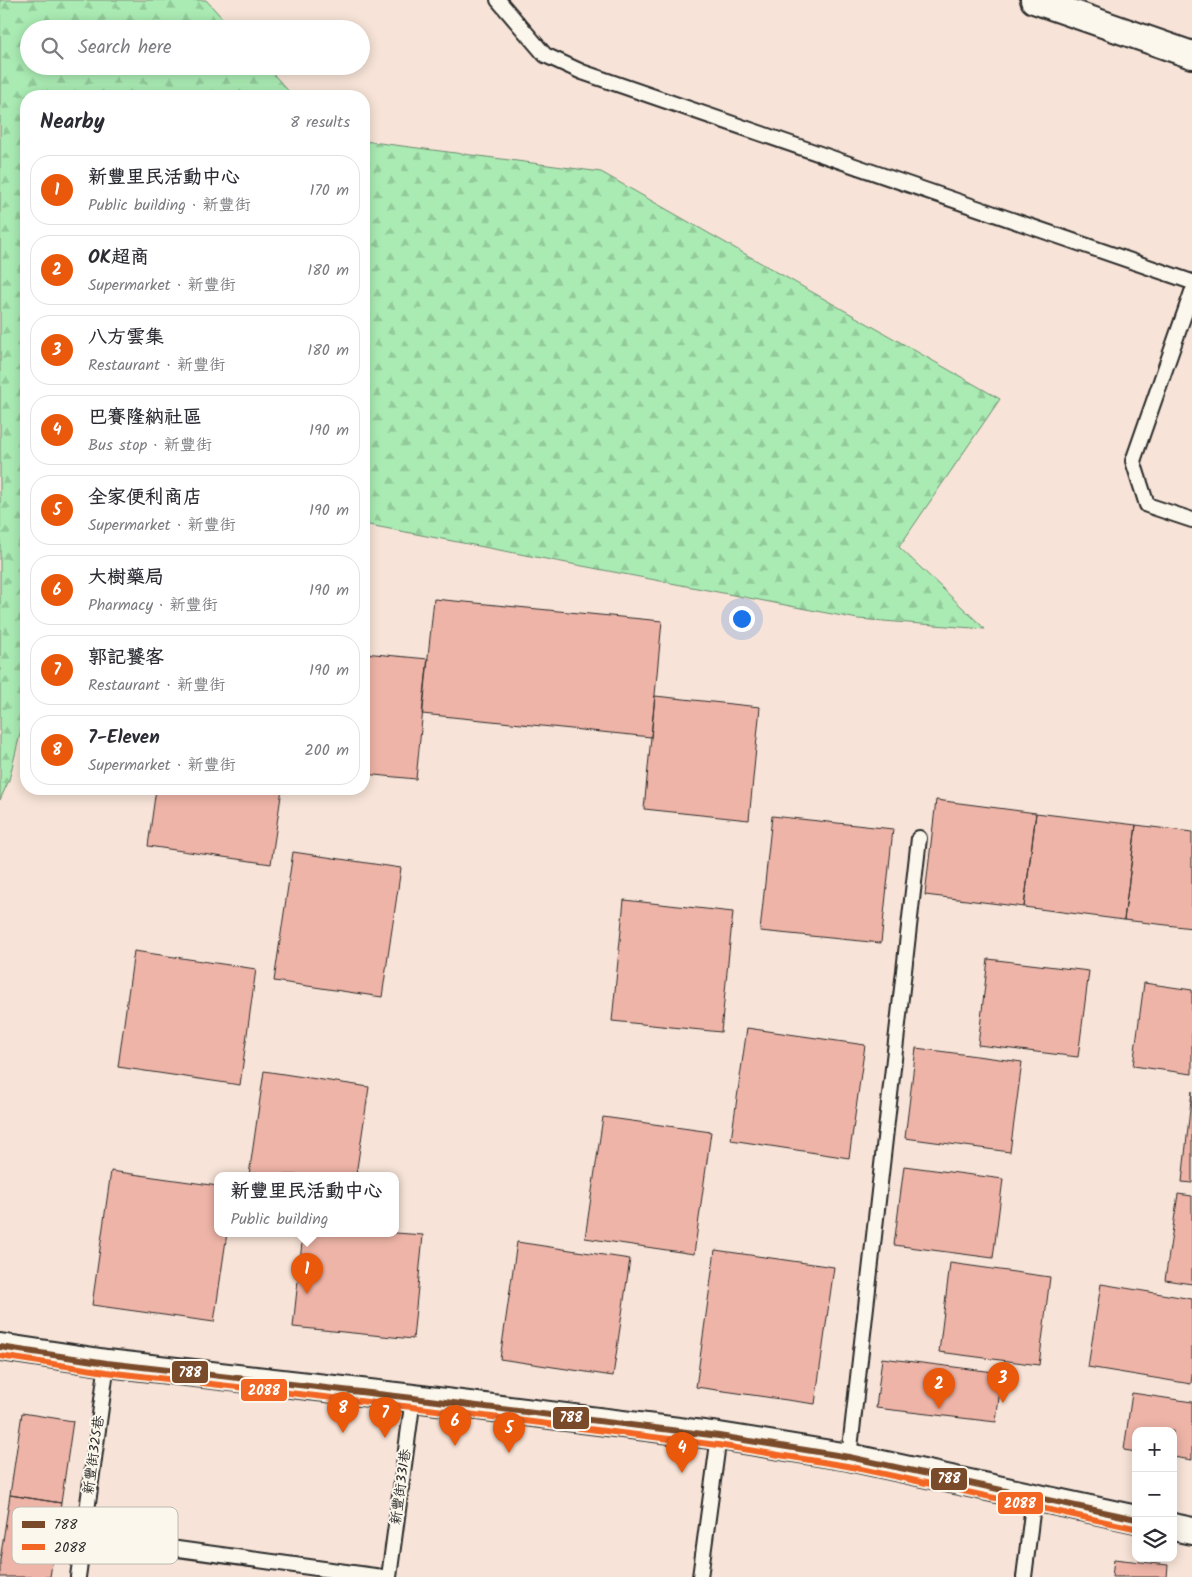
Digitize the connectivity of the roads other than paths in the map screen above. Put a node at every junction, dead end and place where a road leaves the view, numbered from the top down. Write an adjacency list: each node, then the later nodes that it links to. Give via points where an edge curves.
1 (498, 0): 4 (lane, via 544,55 582,72)
2 (1034, 0): 3 (street)
3 (1192, 55)
4 (1192, 282)
5 (1192, 292): 6 (lane, via 1133,461 1147,505)
6 (1192, 520)
7 (919, 838): 12 (lane)
8 (0, 1347): 9 (street)
9 (107, 1363): 10 (street); 14 (lane, 新豐街325巷)
10 (413, 1398): 11 (street); 22 (lane, 新豐街331巷)
11 (719, 1436): 12 (street); 23 (lane)
12 (849, 1457): 13 (street)
13 (1034, 1497): 15 (street); 24 (lane)
14 (87, 1507)
15 (1132, 1518)
16 (1177, 1528): 17 (street)
17 (1192, 1531)
18 (178, 1549): 21 (lane)
19 (80, 1564): 20 (lane, 新豐街325巷)
20 (78, 1577)
21 (382, 1577)
22 (388, 1577)
23 (700, 1577)
24 (1024, 1577)

